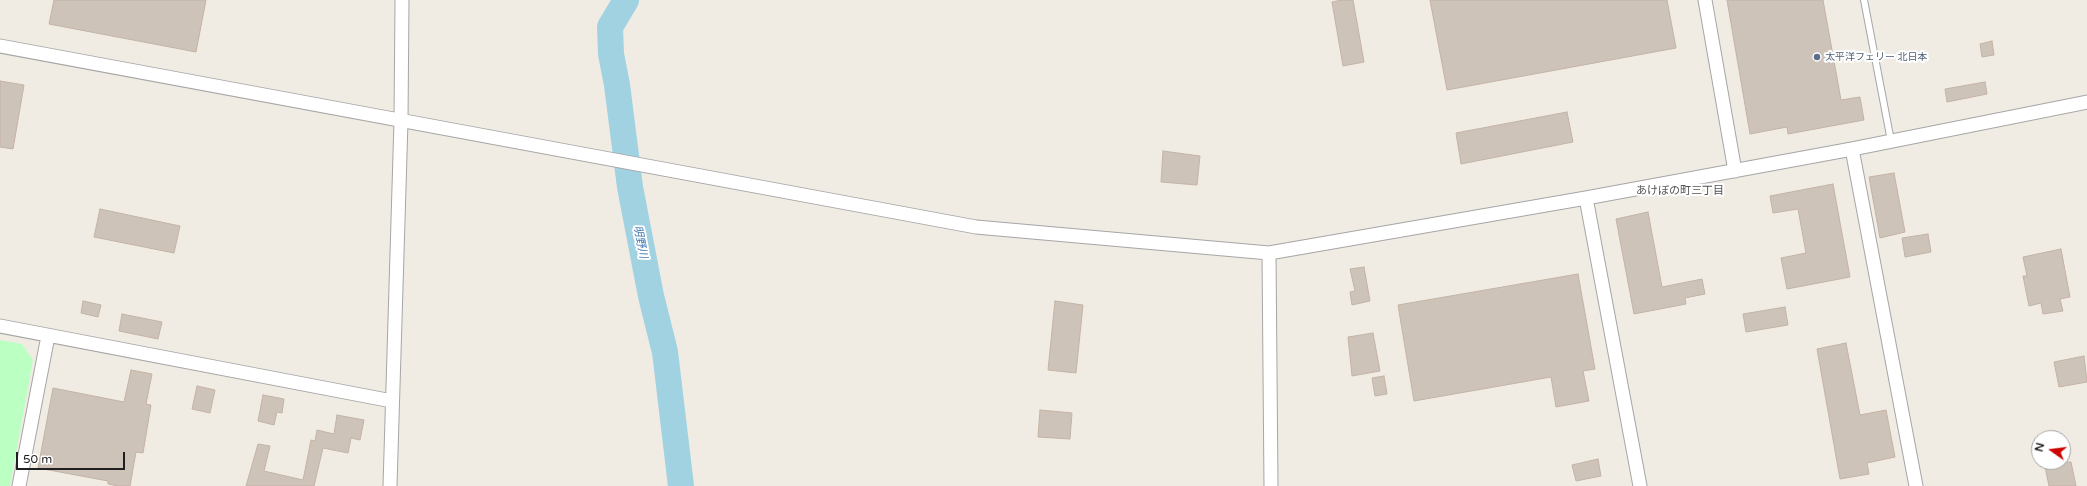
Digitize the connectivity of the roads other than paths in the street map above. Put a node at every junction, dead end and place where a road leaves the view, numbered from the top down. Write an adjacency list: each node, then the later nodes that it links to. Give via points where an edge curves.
1 (402, 0): 6 (street)
2 (1705, 0): 9 (street)
3 (1864, 0): 7 (lane)
4 (0, 46): 6 (street)
5 (2087, 102): 7 (street)
6 (401, 121): 11 (street, via 976,227); 14 (street)
7 (1891, 141): 8 (street)
8 (1852, 149): 9 (street); 19 (street)
9 (1735, 170): 10 (street)
10 (1586, 198): 11 (street); 18 (street)
11 (1270, 253): 17 (street)
12 (0, 326): 13 (street)
13 (48, 336): 14 (street); 15 (street)
14 (392, 401): 16 (street)
15 (20, 486)
16 (390, 486)
17 (1271, 486)
18 (1640, 486)
19 (1916, 486)

